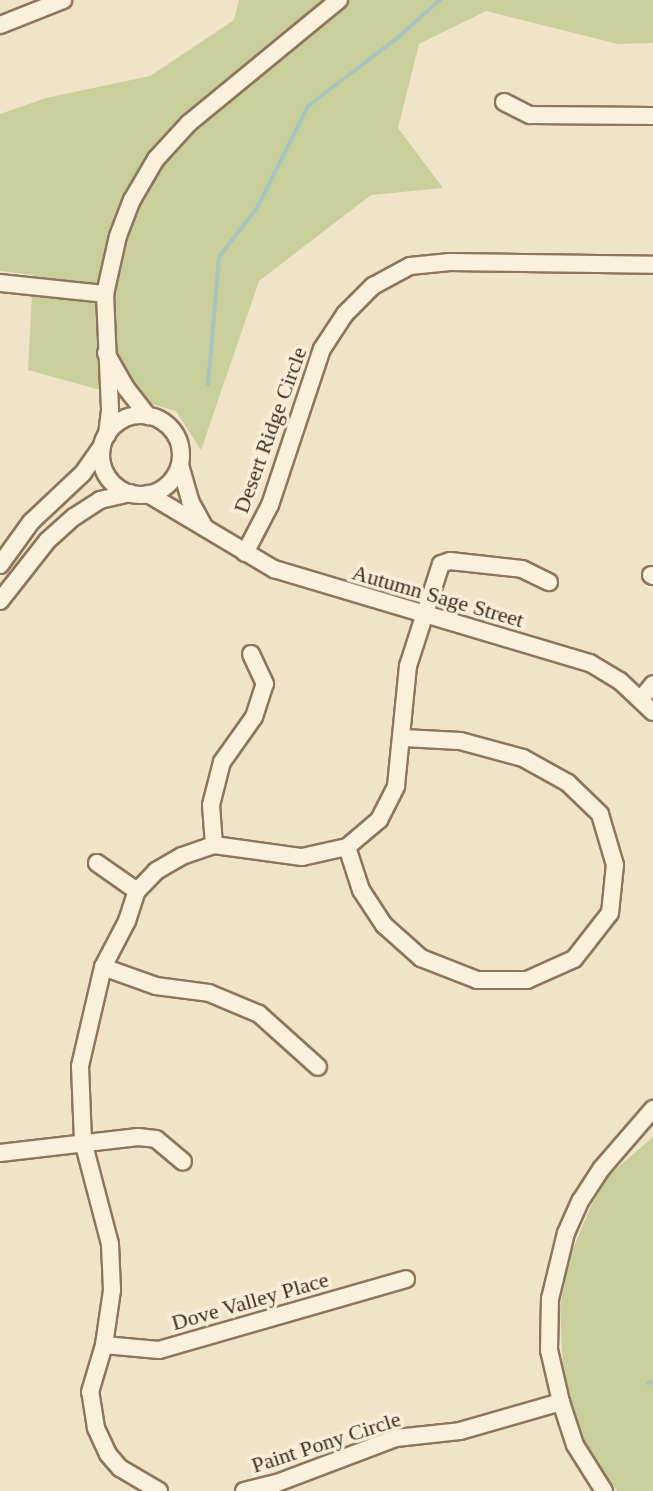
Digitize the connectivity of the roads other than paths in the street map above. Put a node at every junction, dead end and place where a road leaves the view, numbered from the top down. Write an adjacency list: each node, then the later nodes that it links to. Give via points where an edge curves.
1 (63, 0): 3 (street)
2 (339, 0): 8 (street, via 170,141 132,200)
3 (0, 25)
4 (504, 102): 5 (street, via 530,115)
5 (653, 116)
6 (653, 265): 16 (street, Desert Ridge Circle, via 450,262 410,266 373,286 345,314 322,349 270,505)
7 (0, 283): 8 (street)
8 (105, 294): 9 (street)
9 (105, 352): 10 (street); 11 (street, via 110,409)
10 (148, 416): 11 (street, via 125,419); 12 (street, via 160,420 178,439)
11 (105, 440): 13 (street, via 106,475); 17 (street, via 83,473 31,522)
12 (180, 465): 14 (street, via 168,484); 15 (street, via 190,501)
13 (130, 493): 14 (street); 19 (street, via 100,500 74,517 47,541)
14 (148, 494): 15 (street, Autumn Sage Street)
15 (205, 527): 16 (street, Autumn Sage Street)
16 (245, 553): 20 (street, Autumn Sage Street, via 274,569)
17 (0, 565)
18 (549, 582): 20 (street, via 522,569 450,561 437,570)
19 (0, 601)
20 (425, 614): 23 (street, Autumn Sage Street, via 590,663); 25 (street, via 408,666)
21 (251, 654): 26 (street, via 265,684 254,717 222,762 211,805)
22 (653, 684): 23 (street)
23 (641, 699): 24 (street, Autumn Sage Street)
24 (653, 712)
25 (403, 738): 27 (street, via 396,786 379,820); 27 (street, via 460,741 523,758 568,783 600,814 615,865 610,913 574,959 527,980 477,980 421,958 384,925 361,890)
26 (214, 845): 27 (street, via 302,857); 29 (street, via 156,871)
27 (347, 847)
28 (97, 863): 29 (street)
29 (137, 891): 30 (street)
30 (103, 967): 31 (street, via 156,986 209,993 259,1014); 33 (street, via 80,1066)
31 (318, 1067)
32 (653, 1109): 38 (street, via 602,1168 566,1233 550,1299 549,1350)
33 (83, 1141): 34 (street); 35 (street, via 156,1139); 37 (street, via 110,1244 112,1290)
34 (0, 1153)
35 (183, 1162)
36 (406, 1279): 37 (street, Dove Valley Place, via 159,1350)
37 (104, 1345): 39 (street, via 90,1392 96,1428 120,1468)
38 (561, 1402): 40 (street, Paint Pony Circle, via 460,1431 396,1438); 41 (street, via 575,1445)
39 (159, 1491)
40 (244, 1491)
41 (604, 1491)

